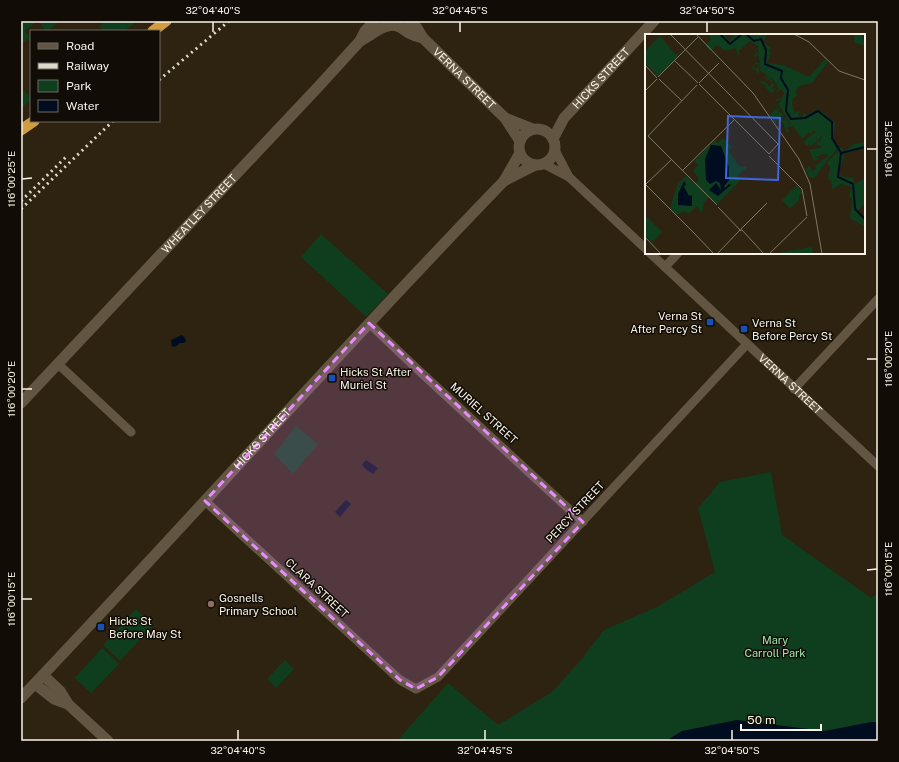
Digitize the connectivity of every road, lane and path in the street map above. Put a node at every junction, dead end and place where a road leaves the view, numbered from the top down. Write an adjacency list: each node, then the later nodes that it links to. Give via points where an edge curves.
1 (166, 21): 6 (highway)
2 (375, 21): 8 (street, WHEATLEY STREET)
3 (409, 21): 7 (street, VERNA STREET)
4 (654, 21): 10 (street, HICKS STREET)
5 (390, 23): 7 (street, VERNA STREET); 8 (street, VERNA STREET)
6 (154, 30)
7 (423, 38): 9 (street, VERNA STREET)
8 (360, 41): 26 (street, WHEATLEY STREET)
9 (505, 118): 13 (street, VERNA STREET); 15 (street, VERNA STREET)
10 (564, 118): 13 (street, HICKS STREET); 14 (street, HICKS STREET)
11 (33, 122): 12 (highway)
12 (21, 130)
13 (538, 130): 14 (street, via 550,135); 15 (street, via 525,134)
14 (554, 145): 16 (street, via 553,156); 17 (street)
15 (520, 147): 16 (street, via 525,161); 18 (street, HICKS STREET)
16 (540, 165): 17 (street); 18 (street, HICKS STREET)
17 (569, 177): 19 (street)
18 (504, 181): 24 (street, HICKS STREET)
19 (645, 249)
20 (651, 254): 22 (street, VERNA STREET)
21 (677, 254): 22 (street)
22 (665, 267): 25 (street, VERNA STREET)
23 (878, 299): 27 (street)
24 (368, 322): 31 (street, HICKS STREET); 32 (street, MURIEL STREET)
25 (747, 344): 27 (street, VERNA STREET); 32 (street, PERCY STREET)
26 (58, 364): 28 (street, WHEATLEY STREET); 29 (street)
27 (794, 389): 30 (street, VERNA STREET)
28 (21, 403)
29 (131, 432)
30 (878, 466)
31 (205, 501): 33 (street, HICKS STREET); 35 (street, CLARA STREET, via 400,680)
32 (583, 522): 35 (street, PERCY STREET, via 438,677)
33 (44, 675): 34 (street, HICKS STREET); 37 (street, via 60,691)
34 (34, 684): 36 (street, HICKS STREET); 37 (street, via 54,699)
35 (416, 689)
36 (21, 698)
37 (68, 704): 38 (street)
38 (108, 741)

